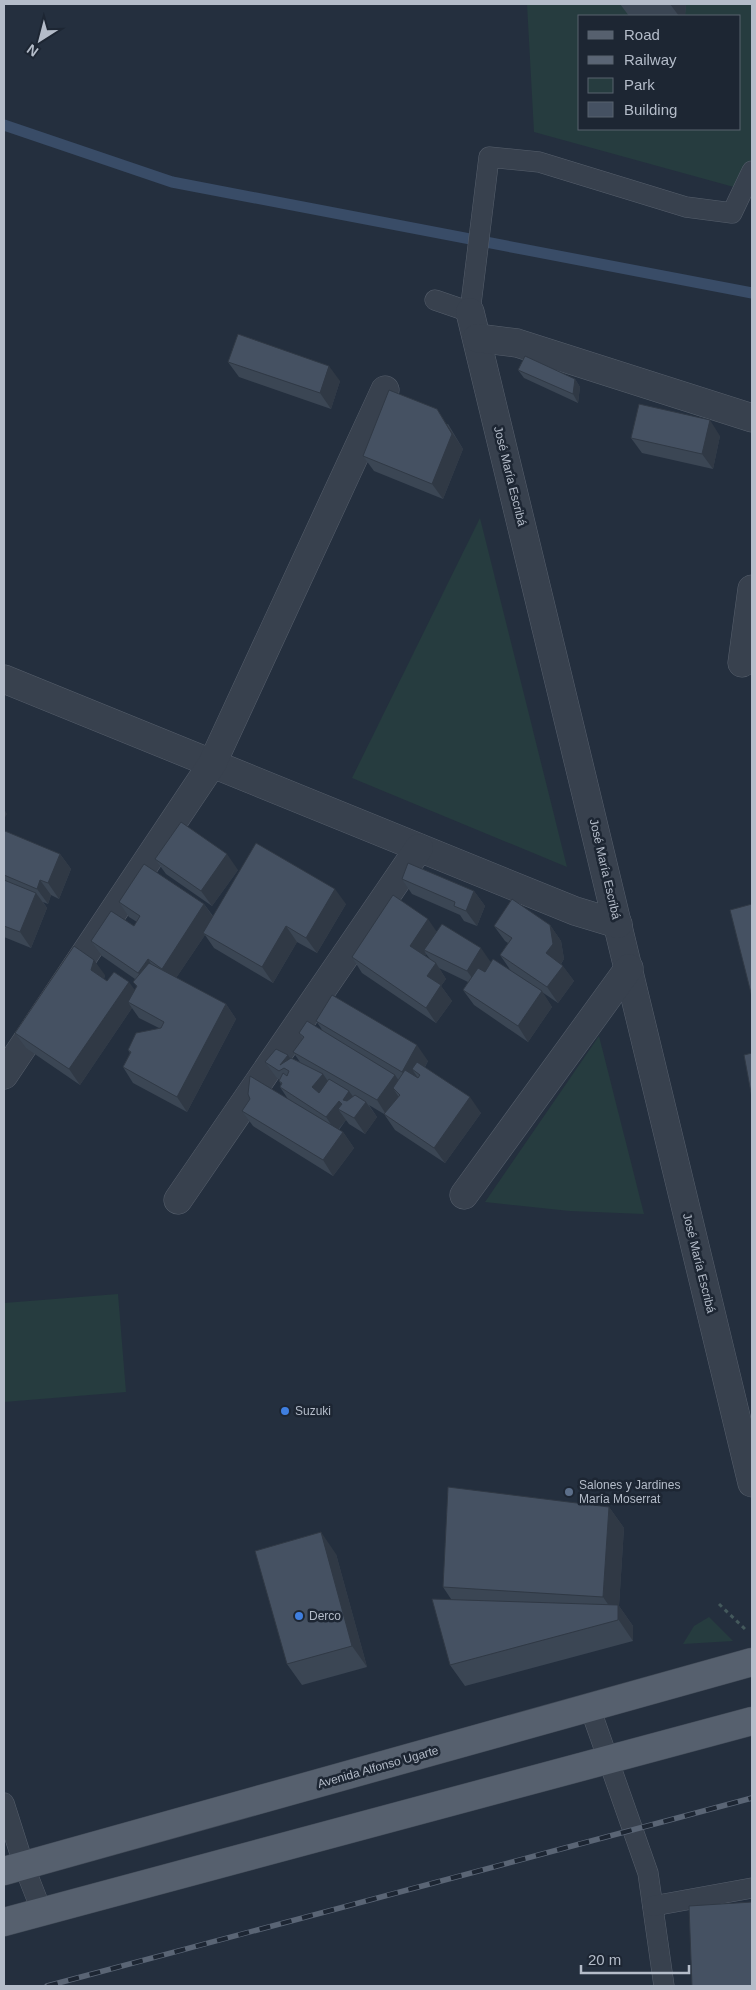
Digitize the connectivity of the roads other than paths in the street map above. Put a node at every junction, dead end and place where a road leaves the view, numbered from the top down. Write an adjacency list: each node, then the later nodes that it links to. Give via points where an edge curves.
1 (752, 171): 3 (lane, José María Escribá, via 732,213 686,207 539,162 489,157)
2 (435, 300): 3 (lane)
3 (474, 325): 5 (street, via 517,343); 11 (street, José María Escribá)
4 (385, 390): 9 (street)
5 (752, 418)
6 (752, 589): 7 (street)
7 (742, 663)
8 (4, 679): 9 (street)
9 (212, 764): 10 (street); 13 (street)
10 (419, 848): 11 (street, via 575,911); 15 (street)
11 (618, 924): 12 (street, José María Escribá)
12 (629, 968): 14 (street); 16 (street, José María Escribá)
13 (4, 1075)
14 (464, 1196)
15 (178, 1200)
16 (752, 1483)
17 (752, 1662): 18 (main road, Avenida Alfonso Ugarte)
18 (590, 1708): 20 (lane); 22 (main road, Avenida Alfonso Ugarte)
19 (752, 1721): 20 (main road)
20 (608, 1760): 24 (lane, via 648,1873); 25 (main road)
21 (4, 1803): 22 (lane)
22 (14, 1868): 25 (lane)
23 (752, 1888): 24 (lane)
24 (653, 1906): 27 (lane)
25 (42, 1912): 26 (main road)
26 (4, 1922)
27 (664, 1986)

